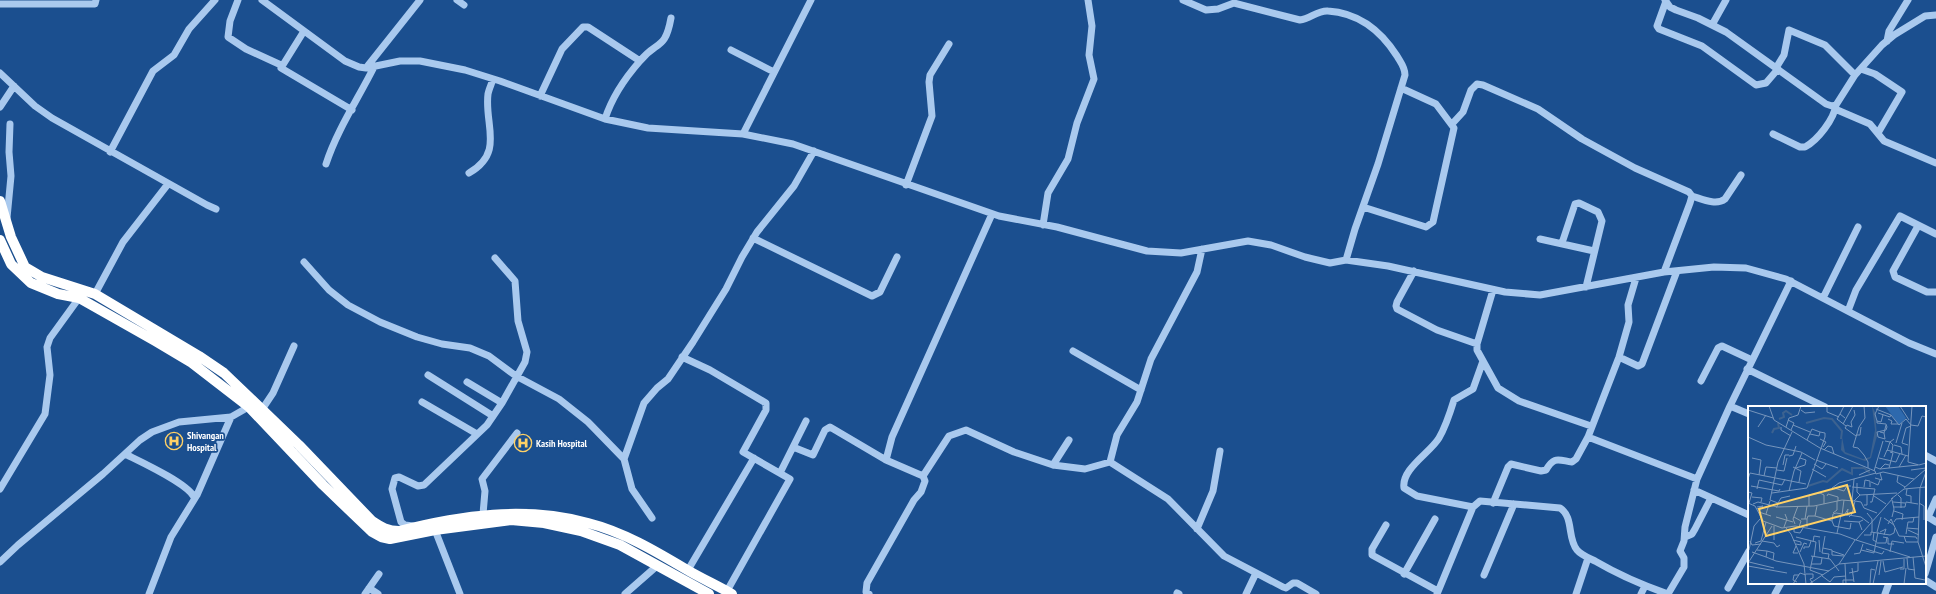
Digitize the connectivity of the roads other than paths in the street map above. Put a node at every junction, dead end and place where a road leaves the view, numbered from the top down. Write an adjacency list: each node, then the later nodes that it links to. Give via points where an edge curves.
1 (96, 0): 13 (street, via 95,4)
2 (215, 0): 45 (street, via 189,29 174,55 153,71)
3 (238, 0): 23 (street, via 230,21 228,37)
4 (262, 0): 18 (street)
5 (420, 0): 25 (street)
6 (457, 0): 14 (street)
7 (811, 0): 28 (street)
8 (1088, 0): 58 (street, via 1092,26 1089,55 1094,79 1077,123 1068,159 1048,193)
9 (1183, 0): 33 (street, via 1206,10 1234,3 1300,20 1323,11 1356,17 1386,39 1405,69)
10 (1726, 0): 17 (street)
11 (1908, 0): 19 (street, via 1889,31)
12 (1665, 1): 17 (street, via 1670,7); 26 (street, via 1657,26 1660,30 1702,46 1756,85 1766,83)
13 (0, 4)
14 (464, 5)
15 (1936, 15): 19 (street, via 1925,16)
16 (671, 18): 22 (street, via 663,41)
17 (1712, 25): 26 (street)
18 (304, 31): 23 (street); 25 (street, via 346,61)
19 (1887, 41): 27 (street)
20 (949, 44): 51 (street, via 930,75 932,116)
21 (731, 50): 28 (street)
22 (640, 61): 34 (street, via 588,27 583,27 562,49); 38 (street, via 613,98)
23 (281, 65): 37 (street, via 284,71)
24 (374, 67): 25 (street); 31 (street, via 415,60 465,70); 37 (street)
25 (366, 68)
26 (1777, 68): 30 (street, via 1784,55 1789,30 1825,45); 36 (street, via 1826,104)
27 (1861, 69): 30 (street); 41 (street, via 1875,74 1902,92)
28 (774, 72): 42 (street)
29 (0, 73): 32 (street)
30 (1855, 75): 36 (street)
31 (493, 79): 34 (street); 48 (street, via 488,98 492,139 482,163)
32 (14, 86): 35 (street); 45 (street, via 52,118)
33 (1401, 88): 40 (street, via 1436,104); 54 (street)
34 (540, 96): 38 (street)
35 (0, 107)
36 (1836, 107): 41 (street, via 1870,124); 43 (street, via 1818,136 1805,147)
37 (352, 110): 47 (street, via 333,142)
38 (605, 119): 42 (street, via 648,128)
39 (10, 124): 57 (street, via 10,182)
40 (1452, 124): 52 (street, via 1465,109 1471,90 1477,84 1483,85 1538,109 1582,139 1635,168 1684,189); 54 (street, via 1454,133 1433,222 1430,225 1426,227)
41 (1878, 133): 46 (street, via 1884,141)
42 (743, 134): 44 (street)
43 (1773, 134)
44 (814, 151): 51 (street); 62 (street, via 794,186)
45 (110, 152): 50 (street)
46 (1936, 163)
47 (326, 164)
48 (469, 173)
49 (1740, 175): 52 (street, via 1722,202)
50 (168, 184): 55 (street); 80 (street, via 123,242)
51 (906, 184): 56 (street)
52 (1692, 196): 74 (street)
53 (0, 202): 57 (highway)
54 (1362, 207): 70 (street)
55 (216, 208)
56 (992, 214): 58 (street); 118 (street, via 892,437)
57 (6, 223): 80 (highway, via 25,267 42,277)
58 (1043, 225): 66 (street, via 1148,251 1181,253)
59 (1918, 226): 61 (street); 79 (street, via 1893,274 1927,292); 83 (street, via 1900,216 1856,290)
60 (1858, 227): 82 (street)
61 (1936, 234)
62 (753, 238): 68 (street, via 872,296 880,292); 88 (street, via 726,290)
63 (1540, 239): 65 (street)
64 (0, 240): 81 (highway, via 11,264 23,277 41,288)
65 (1562, 243): 67 (street); 67 (street, via 1572,208 1579,203 1598,212 1602,217)
66 (1202, 249): 70 (street, via 1248,241 1271,245 1330,263); 97 (street, via 1197,272 1152,359)
67 (1594, 251): 77 (street)
68 (897, 257)
69 (495, 258): 94 (street, via 513,276 517,289 518,321 527,356)
70 (1346, 260): 72 (street)
71 (304, 262): 94 (street, via 329,290 348,305 417,337 470,348 489,356)
72 (1414, 271): 78 (street); 84 (street, via 1396,302 1397,309 1437,330)
73 (1677, 271): 74 (street); 76 (street, via 1714,267 1746,268); 89 (street, via 1642,364 1634,366)
74 (1664, 272): 75 (street)
75 (1636, 278): 77 (street); 89 (street, via 1628,306 1629,322)
76 (1791, 281): 82 (street); 90 (street)
77 (1586, 287): 78 (street, via 1540,295)
78 (1494, 290): 84 (street)
79 (1936, 292)
80 (95, 294): 100 (highway, via 200,356 224,373)
81 (79, 298): 100 (highway, via 192,363); 125 (street, via 50,338 47,347 50,375 45,414)
82 (1823, 298): 83 (street)
83 (1848, 311): 87 (street)
84 (1476, 344): 91 (street)
85 (294, 346): 100 (street, via 274,393)
86 (1073, 351): 97 (street)
87 (1936, 354)
88 (682, 357): 116 (street, via 710,370 768,405 743,449 744,454); 117 (street, via 668,378 644,403)
89 (1619, 357): 107 (street)
90 (1752, 360): 92 (street); 95 (street, via 1722,346 1718,348)
91 (1483, 361): 107 (street, via 1498,388 1512,398); 132 (street, via 1473,389 1454,400 1439,438 1407,473 1404,484 1404,488 1417,496)
92 (1748, 369): 101 (street); 102 (street)
93 (428, 375): 104 (street)
94 (516, 376): 99 (street); 117 (street, via 559,399 588,422)
95 (1701, 381)
96 (467, 382): 99 (street)
97 (1141, 390): 120 (street, via 1137,402 1117,435)
98 (422, 402): 109 (street)
99 (502, 403): 104 (street)
100 (256, 406): 105 (street); 140 (highway, via 372,521 390,531); 142 (highway, via 322,485 372,532 390,539)
101 (1730, 406): 103 (street); 124 (street)
102 (1823, 406)
103 (1748, 414)
104 (493, 416): 109 (street)
105 (231, 418): 114 (street, via 171,424 140,440); 127 (street)
106 (806, 421): 112 (street)
107 (1591, 426): 110 (street)
108 (517, 433): 133 (street, via 482,479 485,491)
109 (477, 434): 140 (street, via 424,486 418,486 399,476 395,478 392,489 401,522)
110 (1588, 437): 124 (street); 130 (street, via 1572,462 1555,459 1546,470 1541,471 1511,464)
111 (1069, 440): 121 (street)
112 (793, 447): 118 (street, via 813,455 825,430 830,427); 122 (street)
113 (1220, 451): 141 (street, via 1213,491)
114 (125, 454): 127 (street, via 178,483); 147 (street)
115 (1926, 455): 119 (street)
116 (754, 458): 122 (street); 149 (street)
117 (624, 459): 135 (street, via 632,489)
118 (886, 460): 123 (street)
119 (1936, 460)
120 (1110, 462): 121 (street, via 1085,469); 141 (street, via 1168,499)
121 (1053, 465): 123 (street, via 1014,452 966,430 950,436)
122 (780, 473): 162 (street, via 790,479)
123 (923, 476): 169 (street, via 925,481 921,492 867,583 866,592)
124 (1697, 479): 126 (street)
125 (0, 489)
126 (1694, 490): 128 (street); 143 (street)
127 (194, 497): 164 (street, via 171,537)
128 (1711, 498): 134 (street); 143 (street, via 1695,530)
129 (1936, 499): 136 (street)
130 (1493, 503): 131 (street); 132 (street, via 1480,501)
131 (1514, 504): 146 (street, via 1552,506 1564,511 1574,545); 154 (street)
132 (1473, 507): 163 (street)
133 (483, 514): 140 (highway); 149 (highway, via 524,513 588,523 642,544)
134 (1748, 515)
135 (652, 518)
136 (1926, 518): 138 (street)
137 (1435, 519): 153 (street)
138 (1936, 522)
139 (1386, 525): 153 (street, via 1371,553)
140 (417, 526)
141 (1197, 529): 151 (street, via 1224,556)
142 (435, 530): 148 (highway, via 511,520 544,523 581,531 620,545); 166 (street)
143 (1685, 537): 174 (street, via 1680,551 1684,558 1684,567)
144 (1936, 540): 150 (street)
145 (1748, 553): 160 (street)
146 (1588, 558): 158 (street, via 1618,575); 172 (street)
147 (0, 562)
148 (658, 565): 167 (street); 168 (highway)
149 (688, 570): 162 (highway)
150 (1926, 571)
151 (1256, 573): 170 (street); 171 (street, via 1283,587 1297,583)
152 (379, 574): 161 (street)
153 (1404, 574): 163 (street)
154 (1484, 575)
155 (1926, 581): 159 (street)
156 (1781, 584): 175 (street)
157 (1889, 584): 176 (street)
158 (1645, 586): 173 (street); 174 (street)
159 (1936, 587)
160 (1728, 588)
161 (367, 591): 165 (street)
162 (729, 593)
163 (1437, 593)
164 (149, 594)
165 (378, 594)
166 (460, 594)
167 (625, 594)
168 (709, 594)
169 (869, 594)
170 (1246, 594)
171 (1316, 594)
172 (1576, 594)
173 (1641, 594)
174 (1668, 594)
175 (1776, 594)
176 (1885, 594)

